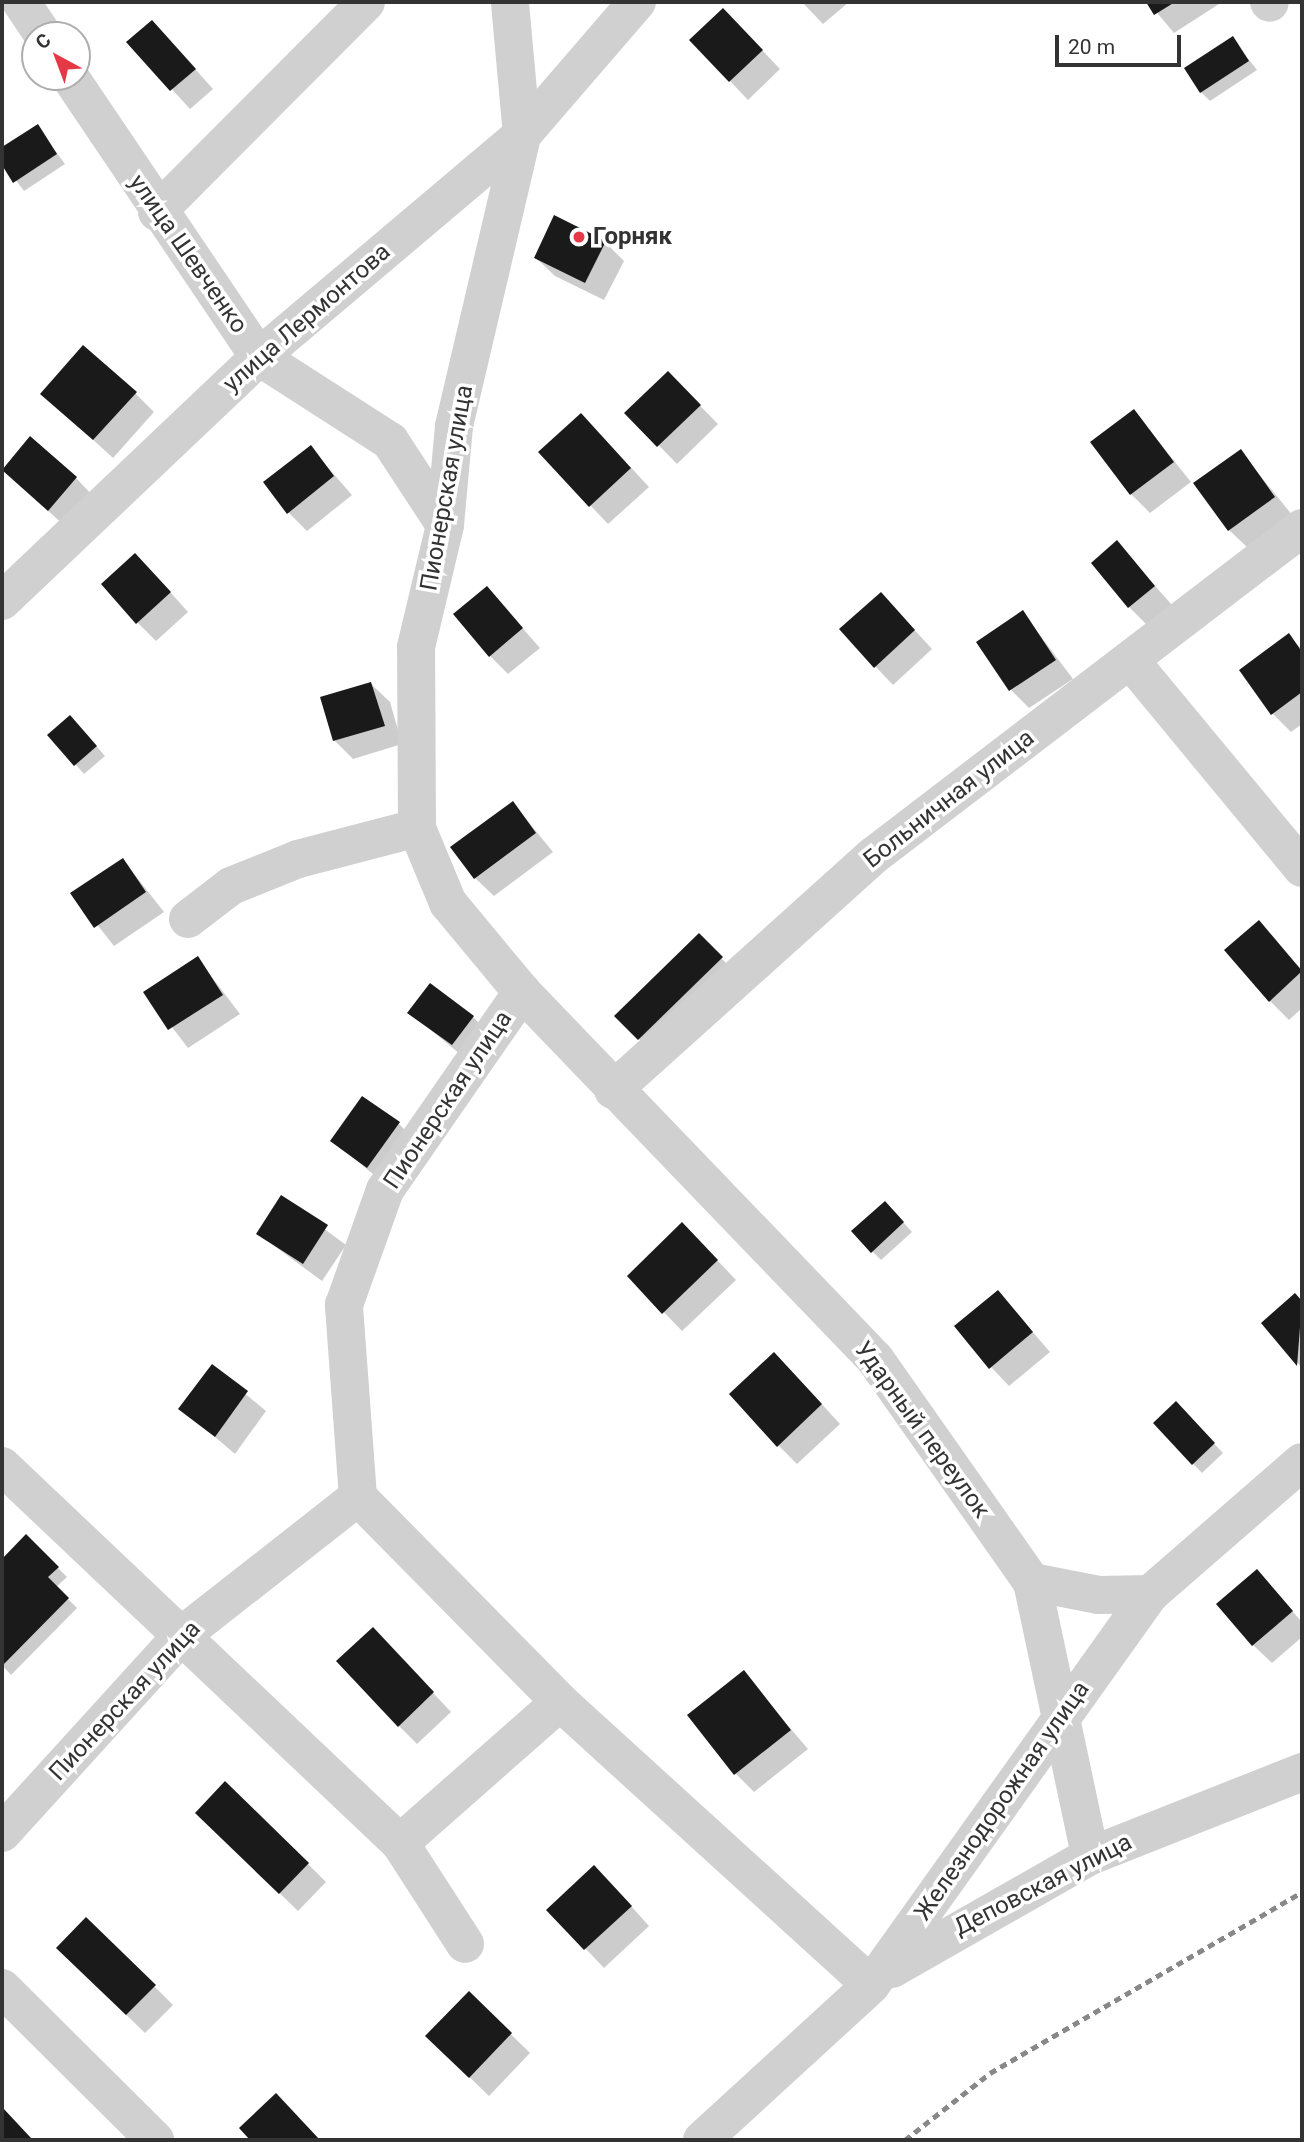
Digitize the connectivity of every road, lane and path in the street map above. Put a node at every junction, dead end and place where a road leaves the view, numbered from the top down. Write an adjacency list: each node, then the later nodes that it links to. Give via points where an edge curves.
1 (20, 2): 5 (street); 6 (street)
2 (366, 2): 9 (street)
3 (510, 2): 8 (street)
4 (638, 2): 8 (street, Пионерская улица)
5 (2, 15)
6 (33, 21)
7 (79, 91): 9 (street, улица Шевченко)
8 (522, 135): 10 (street, улица Лермонтова); 11 (street, Пионерская улица, via 454,426)
9 (157, 212): 10 (street, улица Шевченко)
10 (259, 357): 11 (street, улица Шевченко, via 390,441); 13 (street, улица Лермонтова)
11 (445, 525): 15 (street, Пионерская улица, via 416,647)
12 (1302, 528): 14 (street, Больничная улица)
13 (2, 601)
14 (1130, 660): 16 (street); 19 (street, Больничная улица, via 873,856)
15 (417, 828): 17 (street, via 298,859 231,886); 18 (street, Пионерская улица, via 448,903)
16 (1302, 868)
17 (188, 919)
18 (522, 992): 19 (street, Ударный переулок); 22 (street, Пионерская улица, via 385,1189 345,1305)
19 (613, 1090): 23 (street, Ударный переулок, via 875,1359)
20 (1302, 1462): 24 (street, Железнодорожная улица)
21 (2, 1466): 25 (street)
22 (358, 1497): 25 (street, Пионерская улица); 26 (street)
23 (1032, 1582): 24 (street, via 1099,1595); 27 (street, Ударный переулок)
24 (1150, 1594): 27 (street, Железнодорожная улица)
25 (182, 1635): 29 (street, Пионерская улица); 30 (street)
26 (560, 1702): 30 (street); 33 (street)
27 (1061, 1718): 31 (street, Ударный переулок); 33 (street, Железнодорожная улица)
28 (1302, 1772): 31 (street, Деповская улица)
29 (2, 1833)
30 (400, 1843): 32 (street)
31 (1090, 1856): 33 (street, Деповская улица, via 959,1926)
32 (465, 1944)
33 (871, 1985): 36 (street, Железнодорожная улица)
34 (2, 1988): 35 (street)
35 (155, 2140)
36 (702, 2140)

